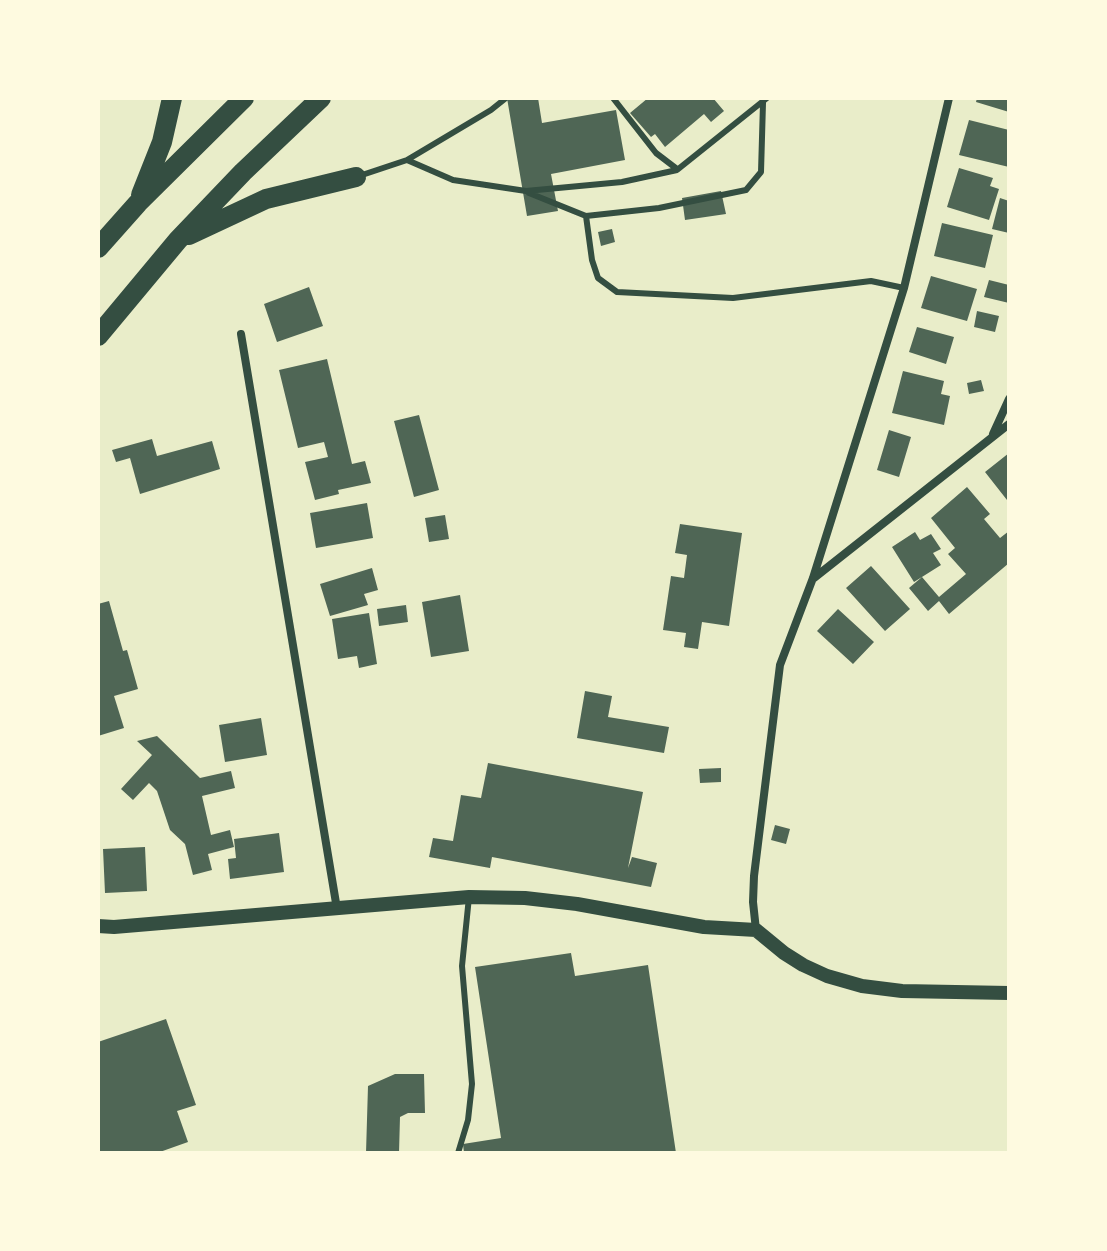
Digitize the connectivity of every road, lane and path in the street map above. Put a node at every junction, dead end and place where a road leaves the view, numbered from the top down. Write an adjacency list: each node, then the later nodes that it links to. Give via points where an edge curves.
1 (172, 98): 12 (highway, via 162,142)
2 (244, 98): 12 (highway)
3 (321, 98): 14 (highway)
4 (506, 98): 8 (lane)
5 (613, 98): 9 (lane, via 656,153)
6 (949, 98): 16 (street)
7 (765, 100): 9 (lane); 13 (lane, via 761,172 746,190)
8 (407, 160): 10 (lane); 11 (lane, via 453,180)
9 (677, 170): 11 (lane, via 622,182)
10 (356, 177): 14 (highway, via 266,199)
11 (526, 191): 13 (lane)
12 (138, 203): 15 (highway)
13 (586, 216): 16 (lane, via 598,278 617,292 733,298 871,281)
14 (178, 240): 18 (highway)
15 (98, 248)
16 (904, 288): 22 (street)
17 (241, 334): 24 (street)
18 (98, 336)
19 (1009, 399): 21 (street)
20 (1009, 424): 21 (street)
21 (990, 439): 22 (street)
22 (813, 578): 26 (street, via 789,634 773,704 754,876)
23 (469, 897): 24 (street); 26 (street, via 525,898 704,927); 28 (lane, via 462,966 472,1084)
24 (337, 909): 25 (street)
25 (98, 926)
26 (756, 930): 27 (street, via 803,965 862,986)
27 (1009, 993)
28 (458, 1153)

